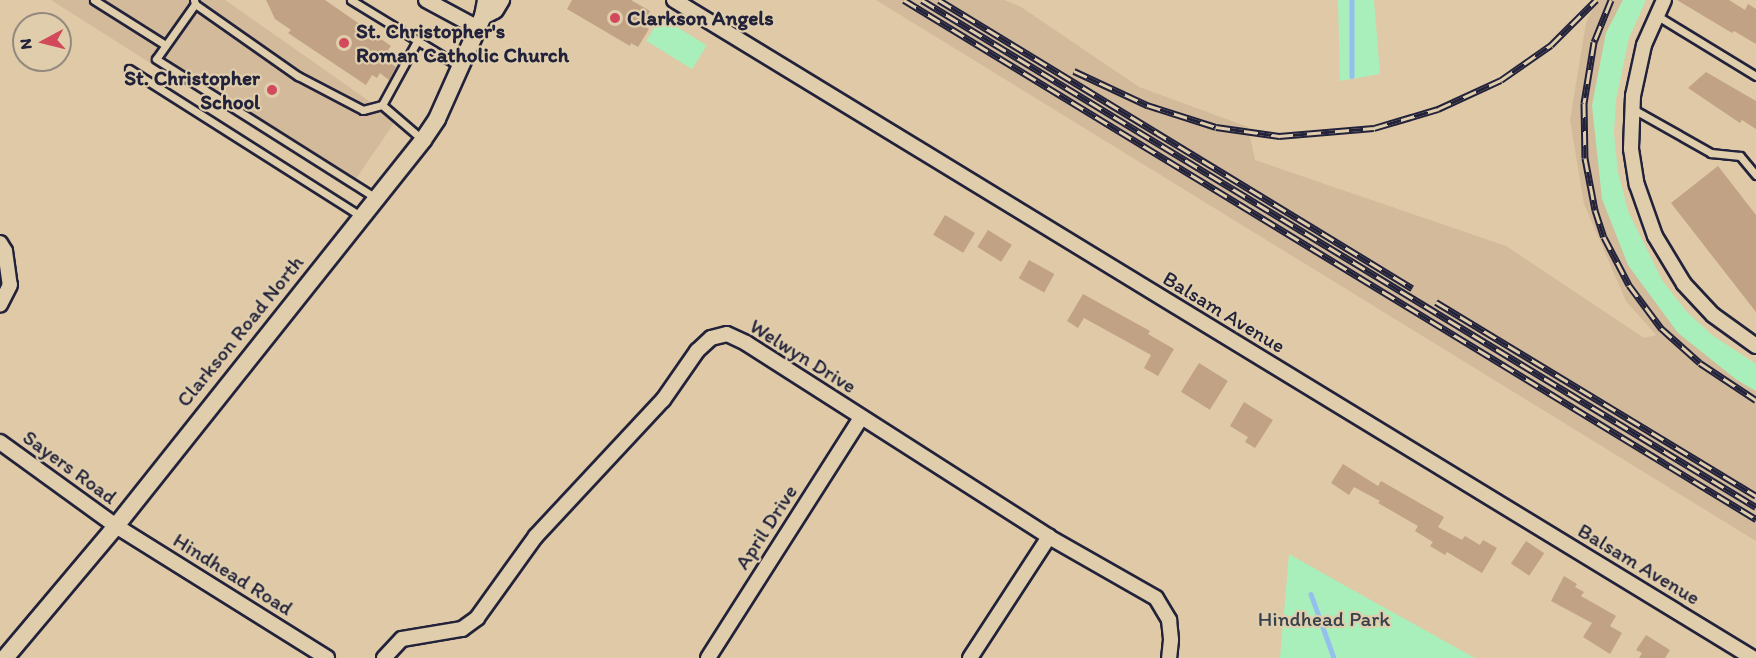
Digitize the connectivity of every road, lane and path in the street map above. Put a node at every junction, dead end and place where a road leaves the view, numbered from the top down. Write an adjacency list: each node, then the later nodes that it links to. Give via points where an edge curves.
1 (94, 0): 13 (lane)
2 (210, 0): 9 (lane)
3 (351, 0): 12 (lane)
4 (426, 0): 10 (street)
5 (501, 0): 10 (street, Clarkson Road North, via 495,10)
6 (674, 0): 36 (street, Balsam Avenue)
7 (1664, 0): 11 (street)
8 (194, 2): 9 (lane); 13 (lane)
9 (205, 9): 17 (lane, via 298,76 363,110)
10 (482, 15): 14 (street, Clarkson Road North)
11 (1656, 15): 16 (lane); 18 (street, via 1640,59)
12 (417, 41): 14 (lane); 17 (lane)
13 (164, 44): 21 (lane, via 156,59)
14 (460, 66): 19 (street, Clarkson Road North, via 437,119)
15 (129, 69): 22 (lane)
16 (1756, 76)
17 (382, 105): 19 (lane)
18 (1631, 107): 20 (lane, via 1707,152 1740,156); 25 (street, via 1633,162 1642,204 1655,236 1701,304)
19 (423, 140): 21 (street, Clarkson Road North)
20 (1756, 175)
21 (376, 198): 22 (street, Clarkson Road North)
22 (361, 216): 28 (street, Clarkson Road North)
23 (0, 243): 24 (street, via 5,251 10,285)
24 (0, 305)
25 (1756, 346)
26 (861, 418): 29 (street, Welwyn Drive); 32 (street, Welwyn Drive, via 746,343 727,334 711,338 697,351 663,400 536,536 477,618 462,628 402,639); 33 (street, April Drive)
27 (0, 442): 28 (street, Sayers Road)
28 (116, 526): 30 (street, Clarkson Road North); 31 (street, Hindhead Road)
29 (1049, 537): 34 (street); 35 (street, Welwyn Drive, via 1156,598 1169,620)
30 (5, 658)
31 (327, 658)
32 (384, 658)
33 (708, 658)
34 (970, 658)
35 (1169, 658)
36 (1753, 658)

